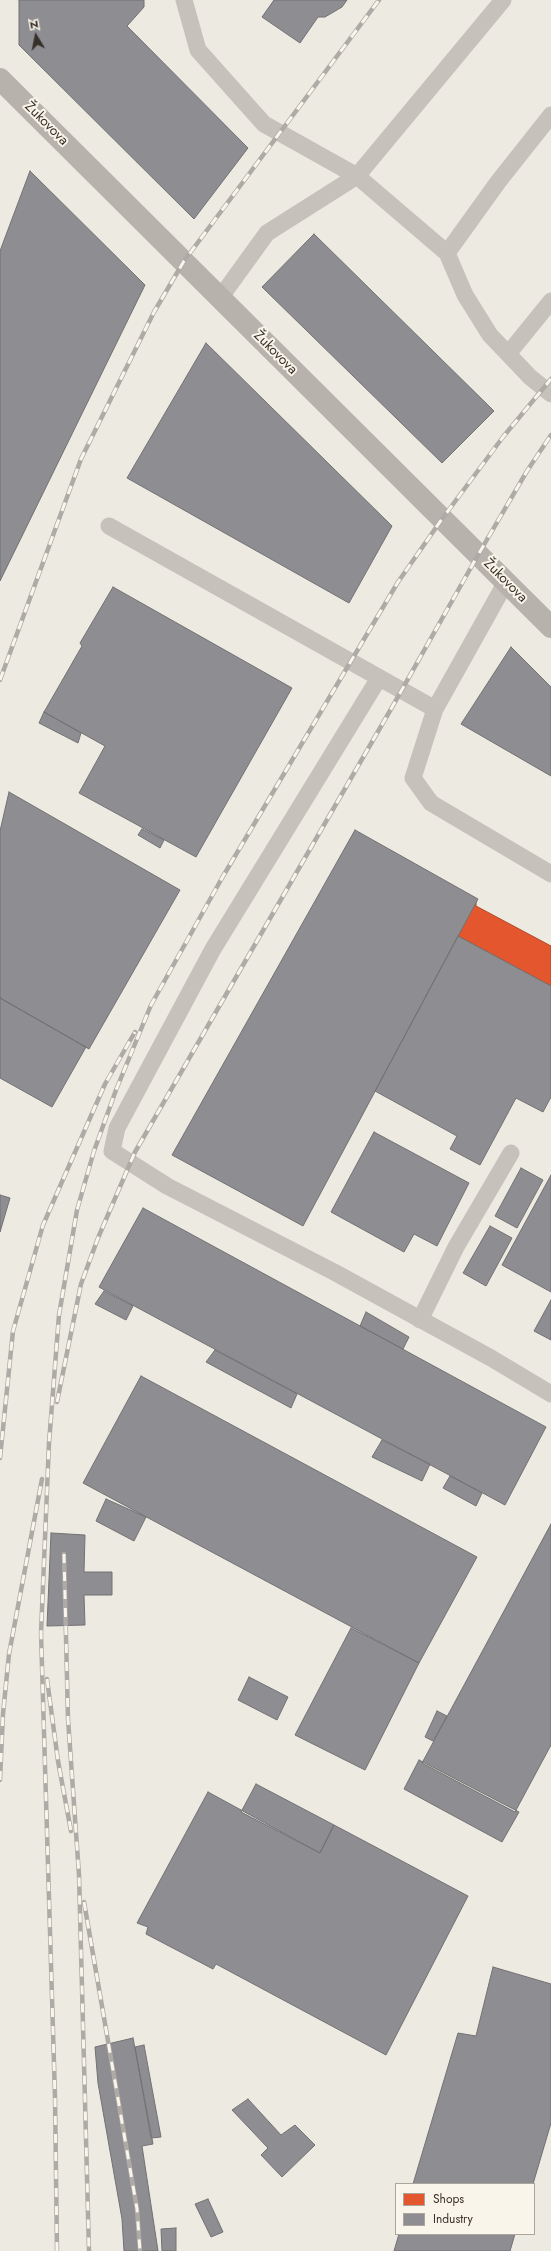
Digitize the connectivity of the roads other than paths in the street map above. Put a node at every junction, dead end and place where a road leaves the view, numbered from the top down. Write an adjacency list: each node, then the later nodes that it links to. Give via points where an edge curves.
1 (184, 0): 5 (lane, via 198,50 264,124)
2 (503, 0): 5 (lane)
3 (0, 79): 7 (street, Žukovova)
4 (551, 115): 6 (lane, via 498,182)
5 (357, 176): 6 (lane); 7 (lane, via 267,233)
6 (447, 254): 9 (lane, via 465,295 490,335)
7 (220, 298): 12 (street, Žukovova)
8 (551, 301): 9 (lane)
9 (508, 354): 10 (lane)
10 (551, 394)
11 (109, 526): 14 (lane)
12 (506, 582): 13 (street, Žukovova); 15 (lane)
13 (551, 627)
14 (379, 678): 15 (lane); 18 (lane, via 213,949 117,1128 112,1151 167,1186 334,1272)
15 (435, 709): 16 (lane, via 413,778 431,803)
16 (551, 874)
17 (512, 1153): 18 (lane, via 456,1247)
18 (420, 1320): 19 (lane)
19 (551, 1394)

